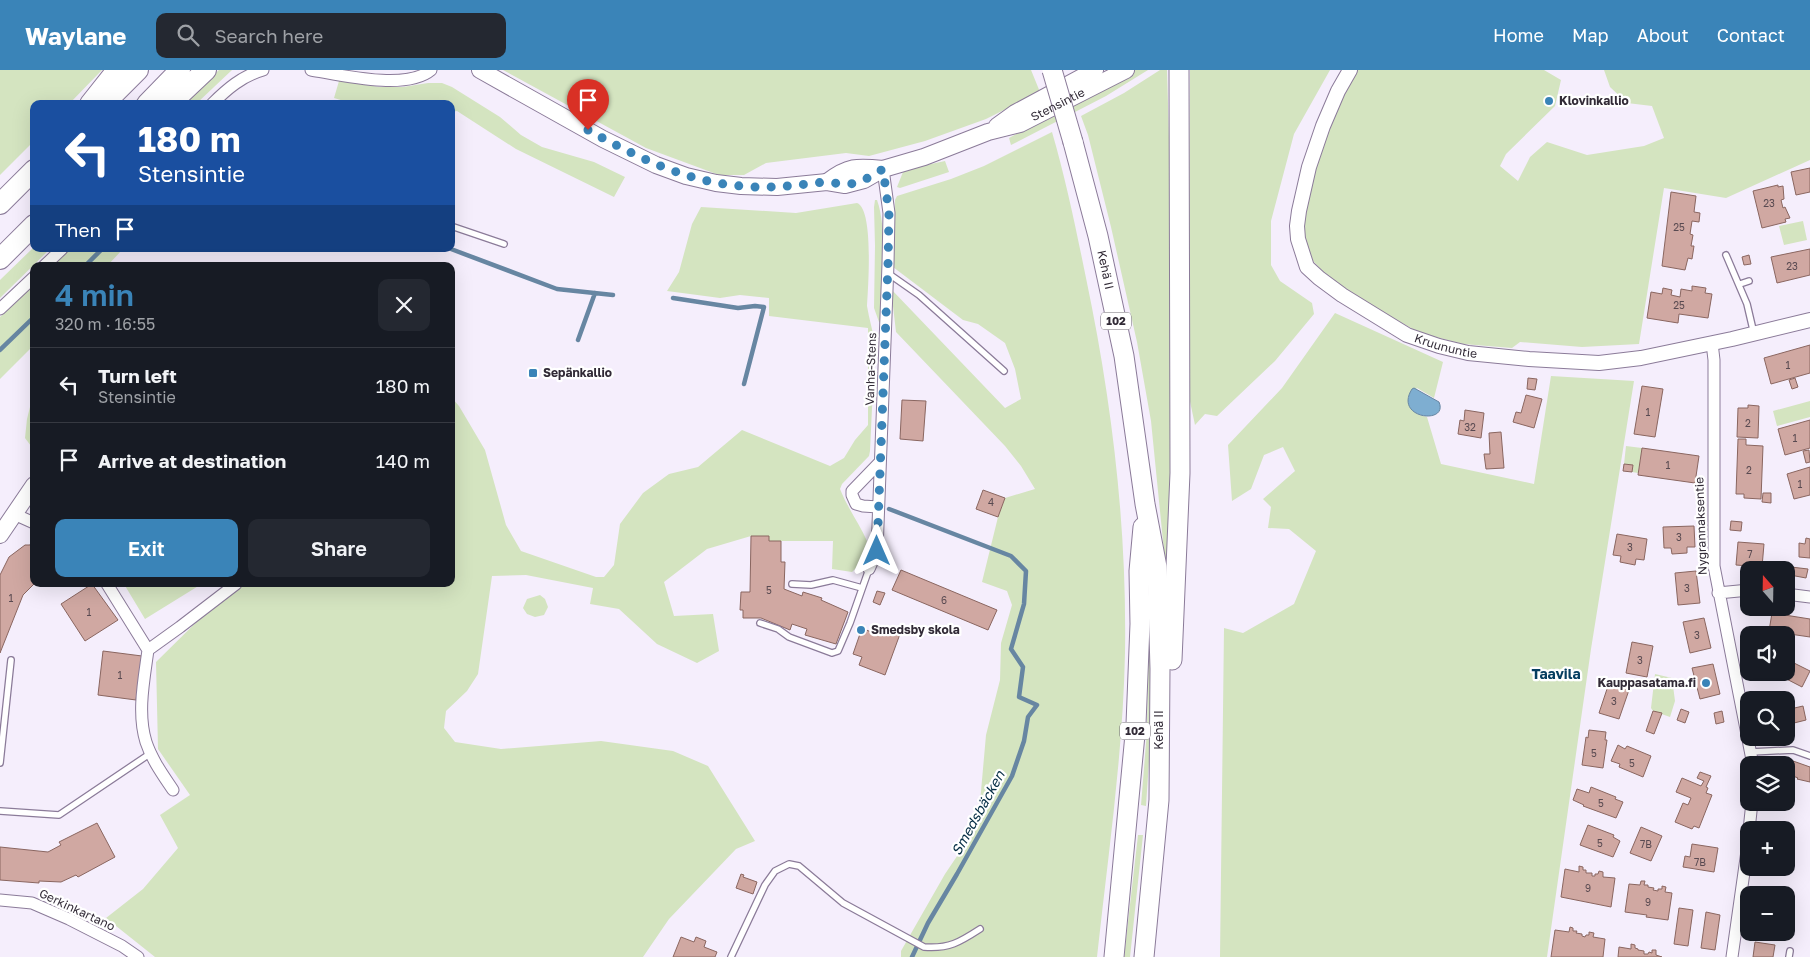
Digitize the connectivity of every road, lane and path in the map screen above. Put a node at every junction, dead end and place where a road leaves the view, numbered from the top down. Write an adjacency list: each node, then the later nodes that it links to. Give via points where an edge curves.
1 (117, 70): 14 (highway)
2 (138, 70): 15 (highway)
3 (180, 70): 16 (highway)
4 (206, 70): 17 (highway)
5 (263, 70): 18 (street, via 231,86)
6 (311, 70): 7 (street, via 387,82 421,77)
7 (431, 70)
8 (480, 70): 20 (main road, Stensintie, via 603,138 686,176 716,183 777,187 854,183)
9 (1052, 70): 41 (highway, Kehä II / 102, bridge, via 1098,236 1124,356)
10 (1095, 70): 19 (main road, Stensintie, via 1015,113)
11 (1126, 70): 19 (main road, Stensintie, via 1020,124)
12 (1350, 70): 37 (street, Kruununtie, via 1322,126 1296,226 1307,266 1319,278 1407,335 1468,353 1599,363)
13 (1180, 78): 64 (highway, via 1180,473 1170,726)
14 (93, 100)
15 (108, 100)
16 (152, 100)
17 (174, 100)
18 (216, 100)
19 (988, 132): 20 (main road, Stensintie)
20 (883, 169): 30 (street, Vanha-Stens, via 889,213)
21 (30, 174): 22 (highway)
22 (0, 204)
23 (455, 227): 25 (lane)
24 (30, 229): 28 (highway)
25 (504, 244)
26 (59, 252): 29 (street)
27 (1726, 255): 33 (lane)
28 (0, 259)
29 (48, 262)
30 (888, 274): 38 (lane, via 919,294); 39 (street, Vanha-Stens)
31 (30, 281): 34 (street)
32 (1749, 282): 33 (lane)
33 (1740, 284): 36 (lane)
34 (0, 309)
35 (1810, 320): 36 (street, Kruununtie)
36 (1754, 334): 37 (street, Kruununtie)
37 (1712, 343): 52 (street, Nygrannaksentie, via 1713,545)
38 (1004, 371)
39 (880, 462): 42 (street, Vanha-Stens); 42 (street, via 852,491 856,504)
40 (30, 491): 43 (main road)
41 (1145, 504): 64 (highway, Kehä II / 102, via 1158,567); 71 (highway, Kehä II / 102, via 1139,571 1136,724)
42 (878, 507): 46 (street, Vanha-Stens, via 877,551)
43 (14, 514): 44 (street); 45 (main road)
44 (30, 521)
45 (0, 535)
46 (869, 569): 50 (lane)
47 (792, 584): 50 (lane, via 811,585 833,580)
48 (109, 587): 56 (street)
49 (232, 587): 56 (street)
50 (862, 588): 55 (lane, via 838,651 832,653)
51 (1740, 591): 52 (street)
52 (1718, 593): 58 (street, Nygrannaksentie)
53 (1795, 595): 54 (street)
54 (1810, 597)
55 (760, 623)
56 (148, 650): 59 (street, via 142,693 143,728)
57 (11, 660): 62 (lane)
58 (1751, 752): 60 (street, Nygrannaksentie); 61 (lane, via 1793,750)
59 (151, 753): 63 (street); 65 (lane, via 59,815)
60 (1752, 756)
61 (1810, 756)
62 (0, 763)
63 (172, 790)
64 (1159, 800): 72 (highway, Kehä II / 102)
65 (0, 811)
66 (1743, 876): 73 (street)
67 (0, 900): 69 (street, Gerkinkartano, via 32,903 122,946)
68 (980, 929): 70 (lane, via 959,943 939,948 924,947 843,903 799,866 789,864 775,871 765,885)
69 (138, 957)
70 (731, 957)
71 (1114, 957)
72 (1144, 957)
73 (1732, 957)

